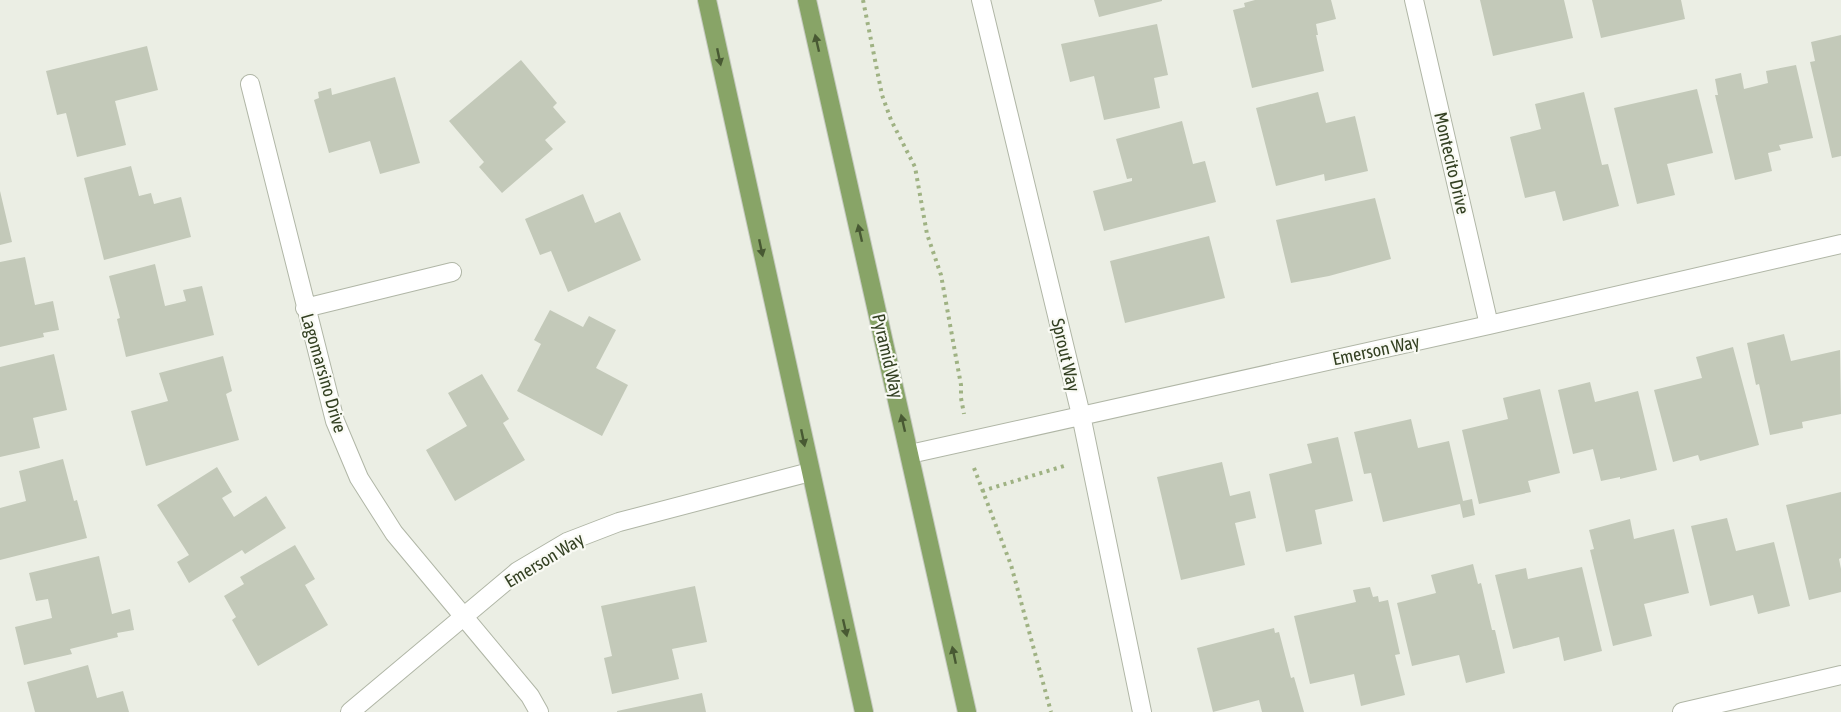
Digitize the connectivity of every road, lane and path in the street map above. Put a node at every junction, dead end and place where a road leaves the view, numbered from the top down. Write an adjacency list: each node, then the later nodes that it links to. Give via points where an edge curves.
1 (707, 0): 15 (main road, one-way to 15)
2 (807, 0): 13 (main road, Pyramid Way, one-way to 2)
3 (863, 0): 12 (path, via 882,95 915,167 927,234 941,275)
4 (981, 0): 11 (street, Sprout Way)
5 (1414, 0): 10 (street, Montecito Drive)
6 (250, 84): 9 (street, Lagomarsino Drive)
7 (1841, 244): 10 (street, Emerson Way)
8 (452, 272): 9 (street)
9 (305, 308): 17 (street, Lagomarsino Drive, via 335,422 359,478 394,533)
10 (1490, 325): 11 (street, Emerson Way)
11 (1081, 415): 12 (street, Emerson Way); 14 (street, Sprout Way)
12 (969, 440): 13 (street, Emerson Way); 16 (path)
13 (910, 454): 22 (main road, Pyramid Way, one-way to 13)
14 (1090, 458): 16 (path); 24 (street, Sprout Way)
15 (810, 472): 17 (street, Emerson Way, via 619,522 567,542 518,571); 21 (main road, one-way to 21)
16 (982, 491): 23 (path, via 1011,565)
17 (463, 616): 19 (street, Emerson Way); 20 (street, Lagomarsino Drive)
18 (1841, 675): 25 (street)
19 (350, 712)
20 (539, 712)
21 (864, 712)
22 (967, 712)
23 (1051, 712)
24 (1142, 712)
25 (1682, 712)

